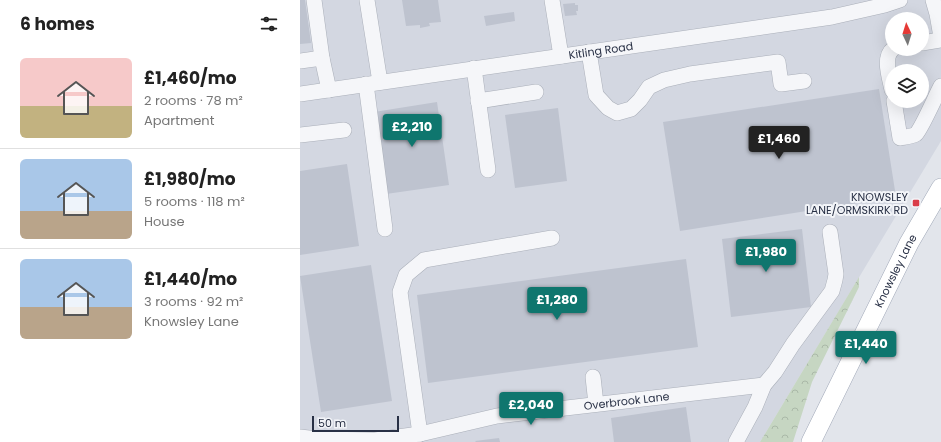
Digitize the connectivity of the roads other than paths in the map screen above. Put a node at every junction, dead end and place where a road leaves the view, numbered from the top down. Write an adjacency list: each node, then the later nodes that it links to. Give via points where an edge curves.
1 (314, 0): 11 (street)
2 (367, 0): 15 (street)
3 (552, 0): 10 (street)
4 (900, 0): 6 (street, Kitling Road)
5 (932, 0): 7 (street)
6 (875, 4): 9 (street, Kitling Road, via 832,17)
7 (941, 39): 8 (street)
8 (929, 42)
9 (588, 52): 10 (street, Kitling Road); 14 (street, via 596,95 608,108 617,113 631,109 649,87 664,80 690,74 778,62 781,84)
10 (561, 56): 13 (street, Kitling Road)
11 (322, 58): 12 (street); 17 (street)
12 (300, 61)
13 (474, 68): 15 (street, Kitling Road); 20 (street)
14 (804, 81)
15 (373, 83): 17 (street, Kitling Road); 26 (street)
16 (941, 86): 21 (street, via 916,134 900,138)
17 (329, 90): 19 (street, Kitling Road)
18 (536, 92): 20 (street)
19 (300, 94)
20 (478, 100): 24 (street)
21 (895, 108)
22 (344, 130): 23 (street)
23 (300, 135)
24 (488, 170)
25 (941, 188): 35 (main road, Knowsley Lane, via 909,243)
26 (385, 229)
27 (830, 232): 30 (street, via 836,274 832,291)
28 (552, 238): 32 (street, via 424,260 406,275 400,292)
29 (593, 377): 31 (street)
30 (764, 385): 31 (street, Overbrook Lane); 34 (street)
31 (596, 404): 32 (street, Overbrook Lane, via 497,416)
32 (420, 434): 33 (street, Overbrook Lane, via 375,440)
33 (300, 437)
34 (736, 442)
35 (811, 442)

